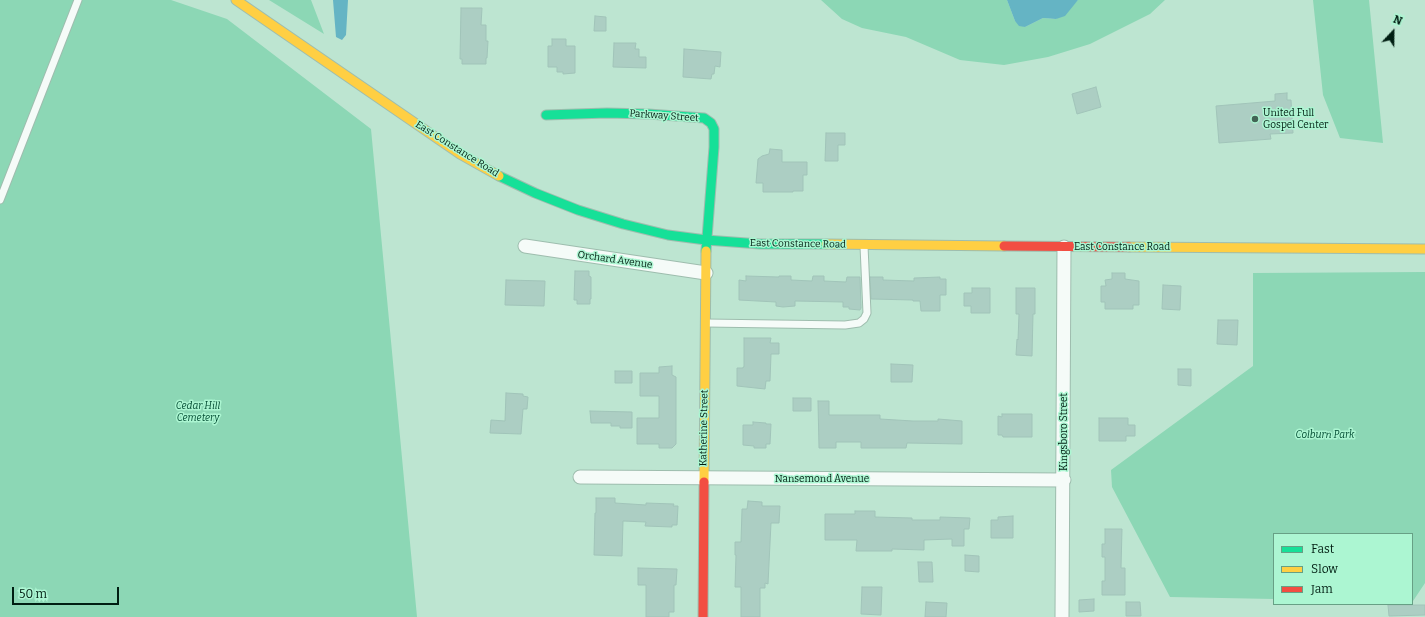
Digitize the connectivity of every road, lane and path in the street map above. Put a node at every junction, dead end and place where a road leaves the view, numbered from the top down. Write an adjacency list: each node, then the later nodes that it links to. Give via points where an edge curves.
1 (78, 0): 4 (lane)
2 (236, 0): 5 (main road, East Constance Road, via 460,154 501,177 578,210 622,224)
3 (546, 115): 5 (main road, Parkway Street, via 648,114 704,118 711,122 714,129 714,147)
4 (0, 200)
5 (706, 240): 6 (main road, East Constance Road, via 760,244); 10 (main road, Katherine Street)
6 (864, 245): 8 (main road, East Constance Road); 11 (lane, via 867,313 859,323)
7 (525, 246): 10 (street, Orchard Avenue)
8 (1064, 246): 9 (main road, East Constance Road); 14 (street, Kingsboro Street)
9 (1425, 249)
10 (706, 273): 11 (main road, Katherine Street)
11 (705, 322): 13 (main road, Katherine Street)
12 (580, 477): 13 (street, Nansemond Avenue)
13 (704, 478): 14 (street, Nansemond Avenue); 15 (main road, Katherine Street)
14 (1064, 480): 16 (street, Kingsboro Street)
15 (703, 617)
16 (1062, 617)

